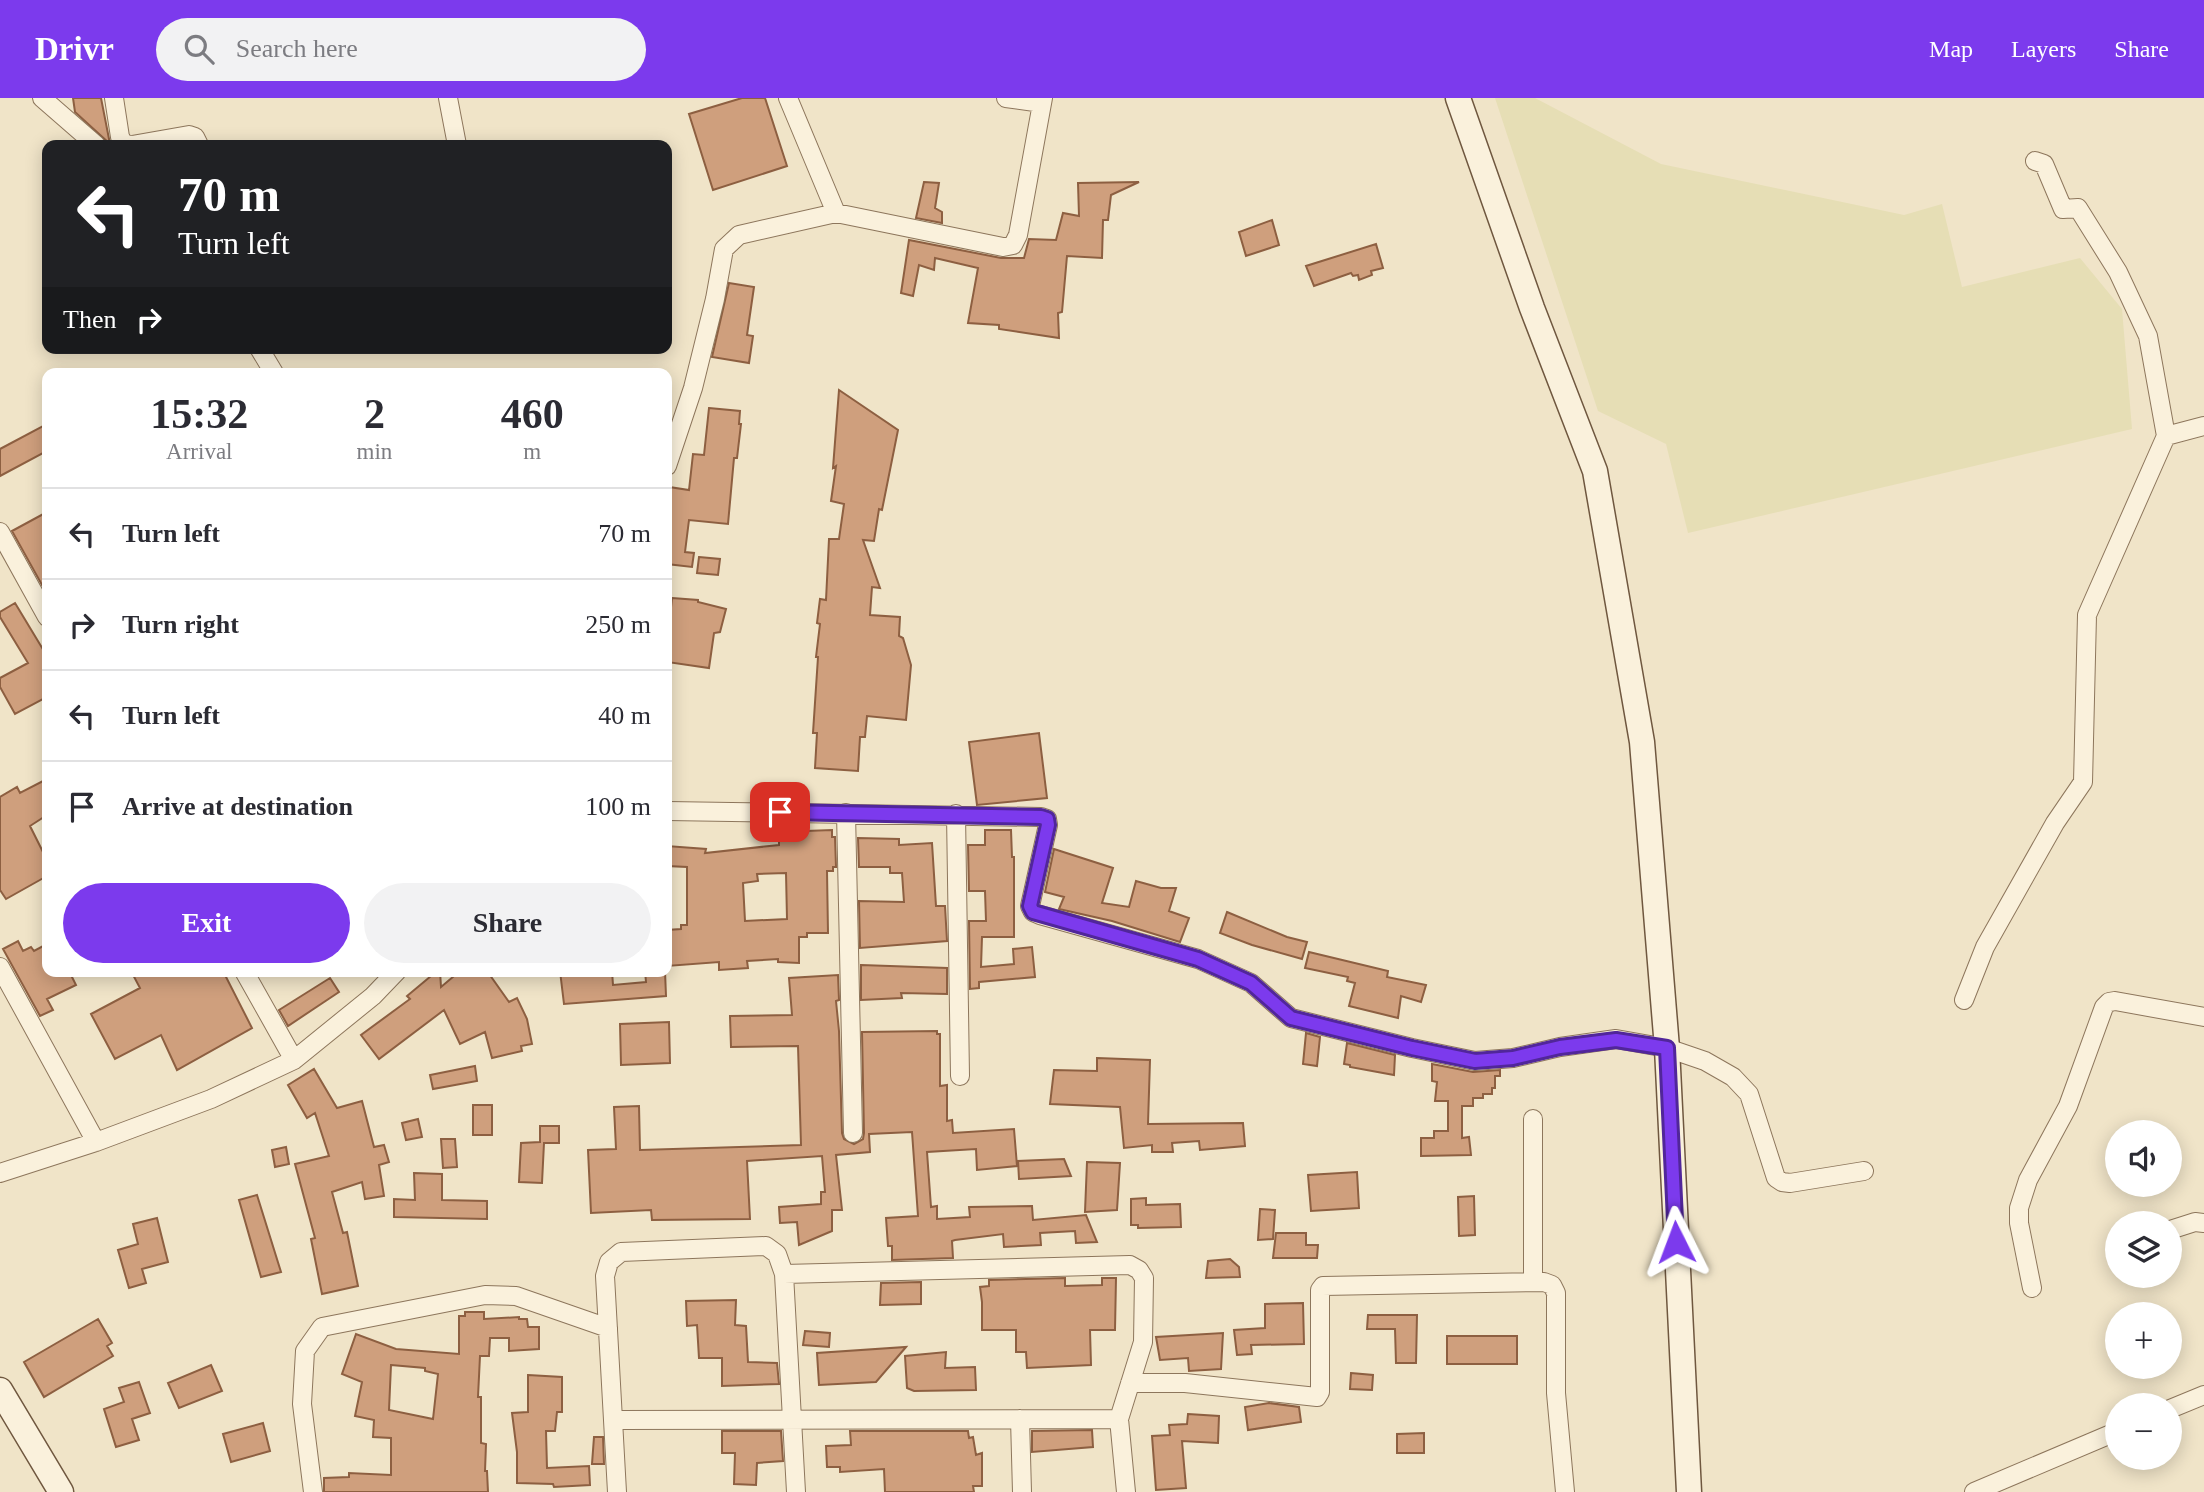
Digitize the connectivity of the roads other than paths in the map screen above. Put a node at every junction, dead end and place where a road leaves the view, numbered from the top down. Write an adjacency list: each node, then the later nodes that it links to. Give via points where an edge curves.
1 (42, 98): 8 (street)
2 (114, 98): 9 (street)
3 (448, 98): 12 (street)
4 (788, 98): 14 (street)
5 (1006, 98): 7 (street)
6 (1458, 98): 28 (street, via 1595,471 1642,742)
7 (1042, 100): 14 (street, via 1013,245 1003,247)
8 (90, 140)
9 (122, 140)
10 (160, 140): 11 (street, via 189,135)
11 (196, 140)
12 (456, 140)
13 (2035, 161): 16 (street, via 2044,164 2063,209 2078,208 2118,272 2148,336)
14 (836, 213): 17 (street, via 739,235 724,249 693,388)
15 (2204, 426): 16 (street)
16 (2166, 436): 26 (street, via 2087,615 2083,782 1985,947)
17 (672, 451)
18 (0, 533): 19 (street)
19 (42, 608)
20 (672, 811): 21 (street)
21 (846, 813): 22 (street); 32 (street)
22 (956, 814): 28 (street, via 1047,819 1030,906 1033,912 1198,959 1251,983 1291,1018 1475,1061 1616,1040); 30 (street)
23 (0, 967): 33 (street)
24 (247, 977): 29 (street)
25 (391, 977): 29 (street)
26 (1964, 1000)
27 (2204, 1017): 40 (street, via 2115,1001 2104,1007 2068,1107 2028,1180 2019,1208)
28 (1667, 1048): 34 (street, via 1705,1061 1733,1077 1749,1094 1776,1178 1782,1182); 58 (street)
29 (293, 1060): 33 (street, via 211,1099)
30 (960, 1076)
31 (1533, 1119): 39 (street)
32 (853, 1133)
33 (96, 1142): 35 (street)
34 (1864, 1171)
35 (0, 1173)
36 (2204, 1223): 37 (street)
37 (2182, 1226)
38 (784, 1274): 41 (street, via 777,1254 766,1246 621,1252 609,1262 605,1276); 42 (street, via 1130,1265 1144,1278 1143,1342); 49 (street)
39 (1532, 1282): 42 (street, via 1323,1286 1317,1397 1185,1383); 57 (street, via 1552,1285 1556,1293 1556,1394)
40 (2032, 1288)
41 (608, 1328): 48 (street); 52 (street, via 516,1296 485,1295 322,1327 305,1351 302,1404)
42 (1130, 1383): 47 (street)
43 (0, 1390): 51 (street)
44 (2204, 1395): 45 (street)
45 (2182, 1404)
46 (1020, 1419): 47 (street); 49 (street); 55 (street)
47 (1119, 1419): 56 (street)
48 (614, 1420): 49 (street); 53 (street)
49 (793, 1421): 54 (street)
50 (2105, 1437): 59 (street)
51 (61, 1492)
52 (313, 1492)
53 (617, 1492)
54 (796, 1492)
55 (1021, 1492)
56 (1126, 1492)
57 (1565, 1492)
58 (1689, 1492)
59 (1974, 1492)

